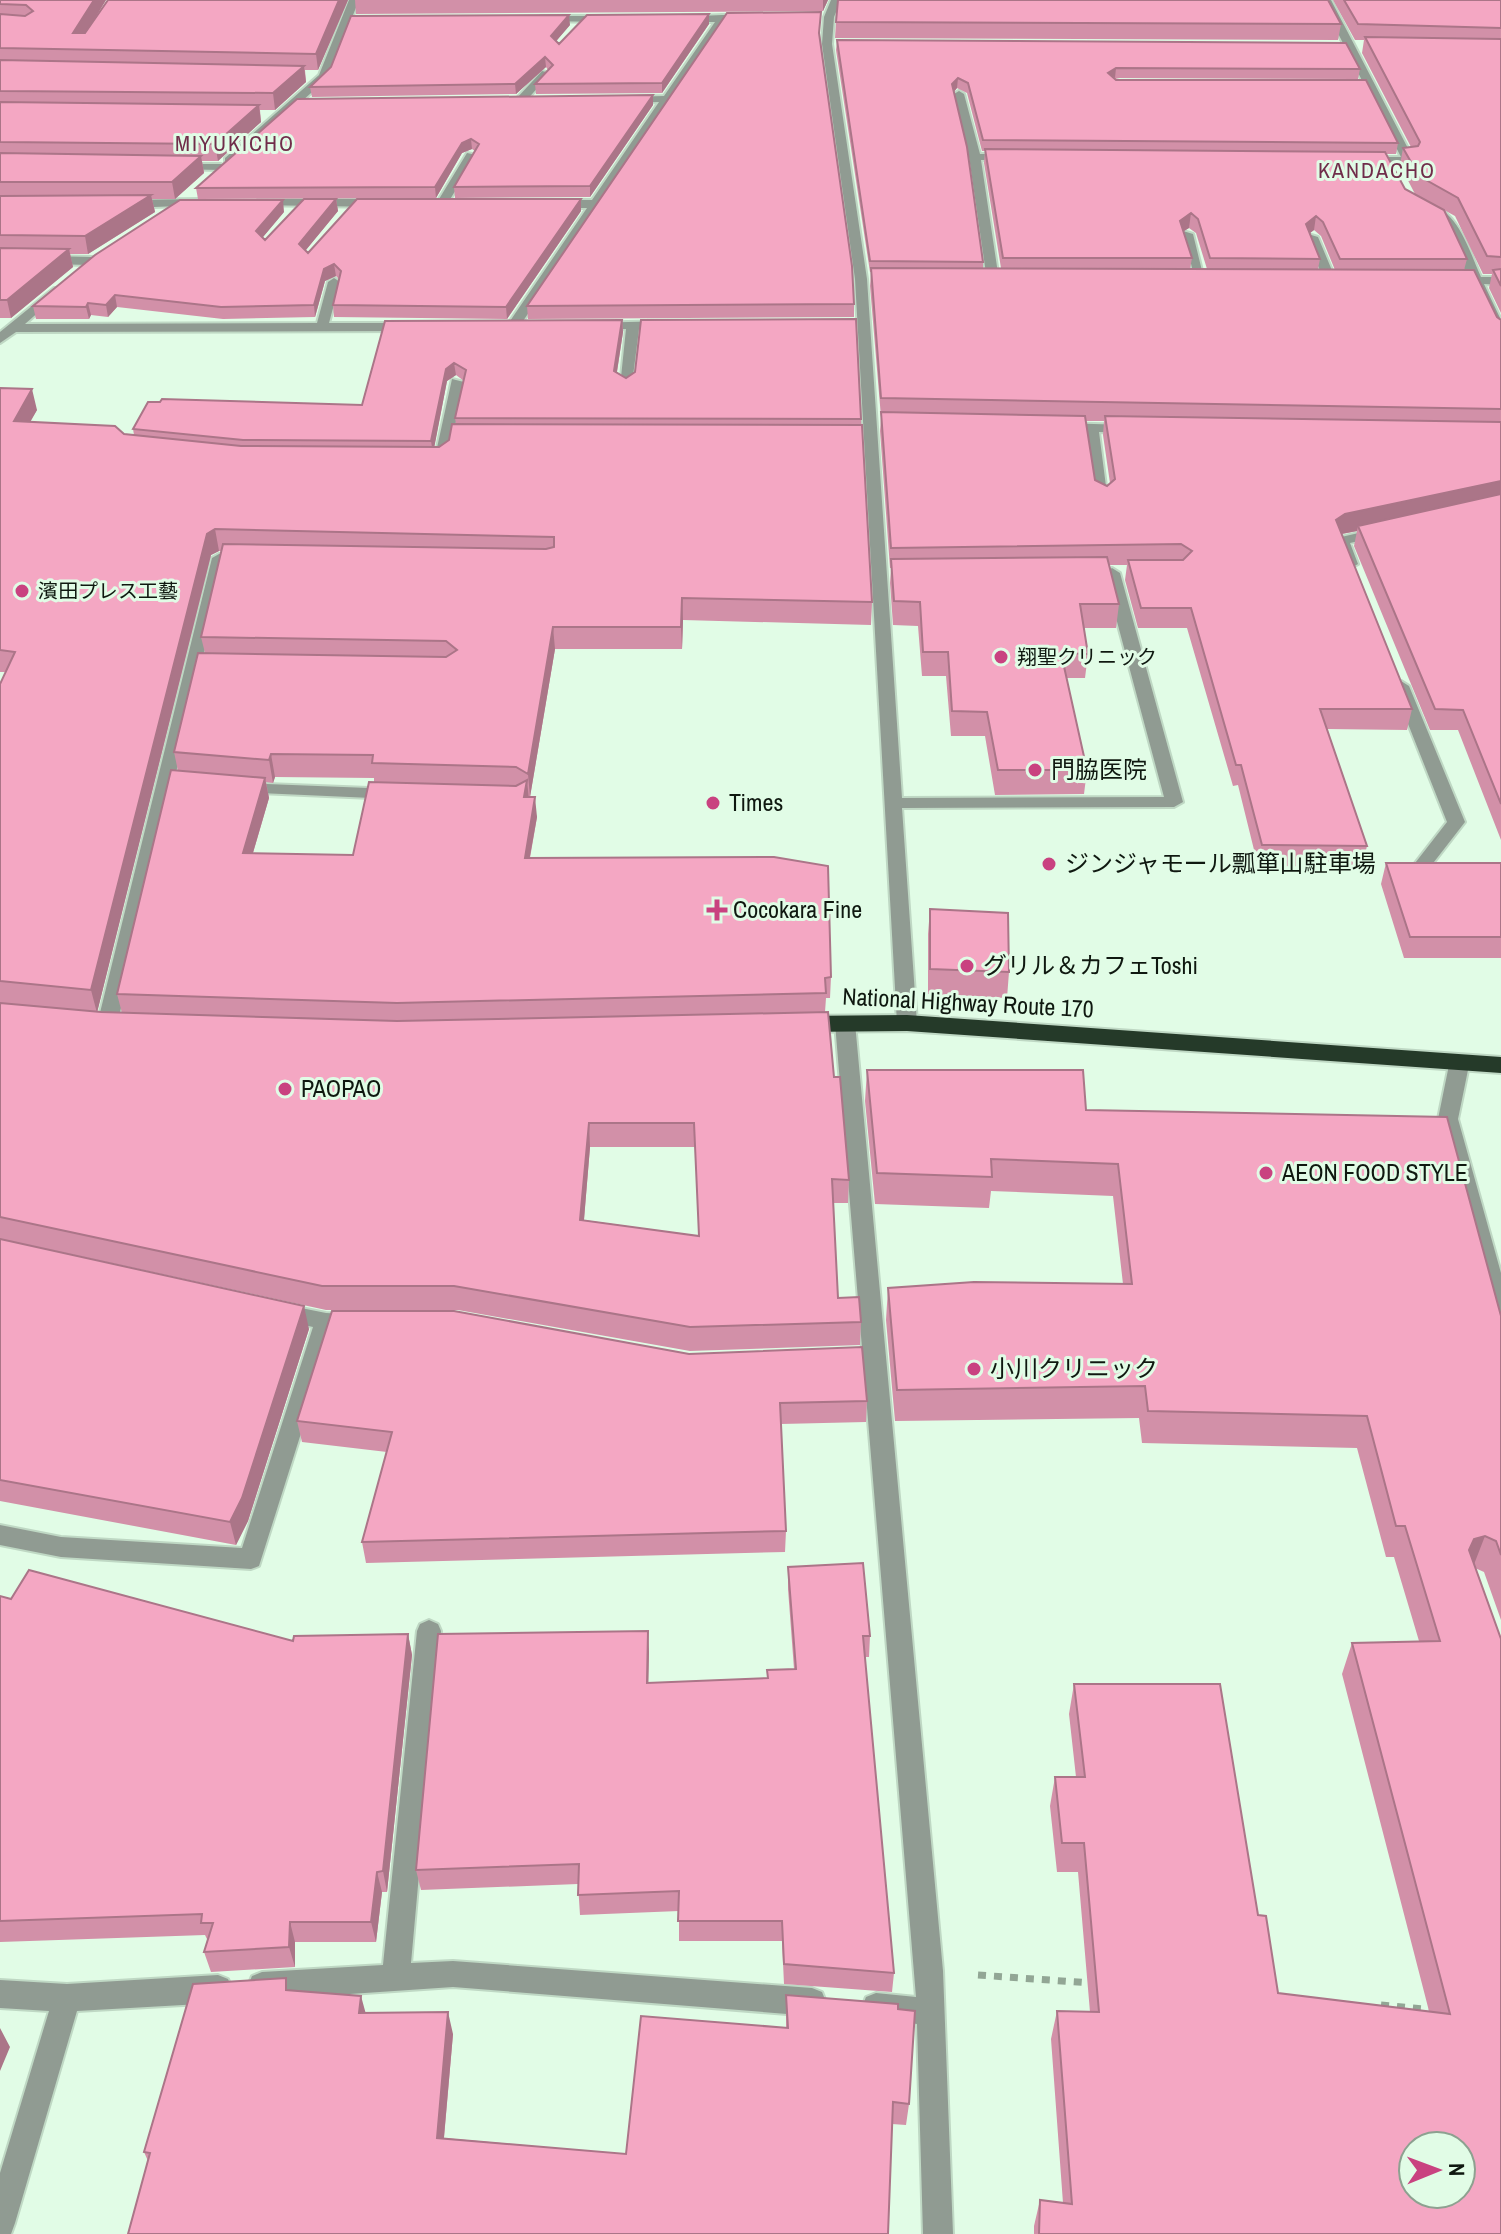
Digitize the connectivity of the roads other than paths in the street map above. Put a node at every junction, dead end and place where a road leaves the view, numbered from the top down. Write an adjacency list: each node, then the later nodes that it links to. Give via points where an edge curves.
1 (354, 0): 12 (street)
2 (836, 0): 5 (street)
3 (1326, 0): 18 (street)
4 (814, 17): 5 (street)
5 (829, 17): 15 (street)
6 (722, 18): 7 (street); 11 (street); 26 (street)
7 (768, 18)
8 (535, 19): 9 (street)
9 (583, 19): 10 (street); 14 (street)
10 (629, 19)
11 (676, 19)
12 (345, 20): 13 (street); 22 (street)
13 (361, 20)
14 (575, 29)
15 (827, 44): 16 (street); 64 (street)
16 (842, 44)
17 (1333, 46): 18 (street)
18 (1348, 46): 19 (street); 24 (street)
19 (1363, 47)
20 (546, 73): 29 (street)
21 (308, 75): 22 (street)
22 (324, 76): 31 (street)
23 (1354, 85): 24 (street)
24 (1370, 85): 39 (street, via 1408,160)
25 (959, 94): 36 (street)
26 (667, 99): 27 (street); 54 (street)
27 (608, 100)
28 (504, 101): 29 (street)
29 (520, 101): 30 (street)
30 (534, 101)
31 (291, 103): 32 (street); 34 (street)
32 (307, 103)
33 (261, 116): 34 (street)
34 (276, 116): 40 (street, via 216,172)
35 (471, 155): 51 (street)
36 (975, 157): 37 (street); 67 (street)
37 (1023, 157)
38 (1356, 160): 39 (street)
39 (1388, 160): 41 (street)
40 (158, 166)
41 (1395, 173)
42 (187, 198): 44 (street); 49 (street); 57 (street)
43 (1408, 198): 76 (street, via 1448,220)
44 (212, 203)
45 (242, 203): 46 (street)
46 (302, 203): 47 (street); 55 (street)
47 (355, 203): 48 (street); 56 (street)
48 (398, 203)
49 (106, 204)
50 (428, 204): 51 (street)
51 (442, 204): 52 (street)
52 (458, 204)
53 (534, 204): 54 (street)
54 (595, 204): 90 (street)
55 (293, 214)
56 (345, 214)
57 (156, 219)
58 (1187, 234): 70 (street)
59 (1312, 237): 73 (street)
60 (105, 252): 62 (street)
61 (0, 259): 62 (street)
62 (92, 261): 63 (street)
63 (80, 271)
64 (861, 279): 65 (street); 82 (street)
65 (876, 279)
66 (978, 280): 67 (street)
67 (993, 280): 68 (street)
68 (1008, 280)
69 (1186, 280): 70 (street)
70 (1201, 280): 71 (street)
71 (1215, 280)
72 (1316, 280): 73 (street)
73 (1330, 280): 74 (street)
74 (1345, 280)
75 (1431, 280): 76 (street)
76 (1475, 280): 78 (street); 91 (street)
77 (68, 281): 80 (street)
78 (1501, 281)
79 (334, 282): 87 (street)
80 (10, 323): 87 (street); 92 (street)
81 (848, 324): 82 (street)
82 (863, 324): 109 (street, via 888,576)
83 (679, 325): 86 (street)
84 (528, 326): 90 (street)
85 (573, 326): 86 (street)
86 (633, 326): 94 (street)
87 (322, 327): 88 (street)
88 (433, 327)
89 (497, 327): 90 (street)
90 (512, 327)
91 (1501, 334)
92 (0, 339)
93 (457, 382): 98 (street)
94 (625, 384)
95 (1044, 427): 96 (street)
96 (1091, 428): 97 (street); 101 (street)
97 (1138, 429)
98 (445, 438): 99 (street); 100 (street, via 441,461)
99 (461, 438)
100 (411, 461)
101 (1103, 499)
102 (1399, 527): 105 (street, via 1342,541)
103 (266, 559): 114 (street, via 219,558 174,782)
104 (1111, 573): 109 (street, via 1174,802)
105 (1360, 585)
106 (1396, 674): 110 (street, via 1456,822)
107 (229, 787): 108 (street)
108 (412, 795)
109 (893, 803): 113 (street)
110 (1421, 867)
111 (76, 1023): 114 (highway)
112 (845, 1023): 113 (highway, National Highway Route 170); 115 (highway, National Highway Route 170); 128 (street, via 867,1356)
113 (907, 1023): 117 (highway, National Highway Route 170)
114 (107, 1025): 116 (highway)
115 (782, 1025)
116 (135, 1027)
117 (1459, 1065): 118 (highway, National Highway Route 170); 120 (street, via 1448,1119)
118 (1501, 1065)
119 (264, 1308): 121 (street)
120 (1501, 1312)
121 (326, 1321): 122 (street); 123 (street, via 251,1559 61,1547)
122 (384, 1321)
123 (0, 1535)
124 (429, 1631): 125 (street)
125 (396, 1977): 127 (street); 128 (street, via 453,1974)
126 (0, 1994): 127 (street)
127 (67, 1998): 129 (street)
128 (932, 2012): 130 (street)
129 (0, 2223)
130 (938, 2234)

